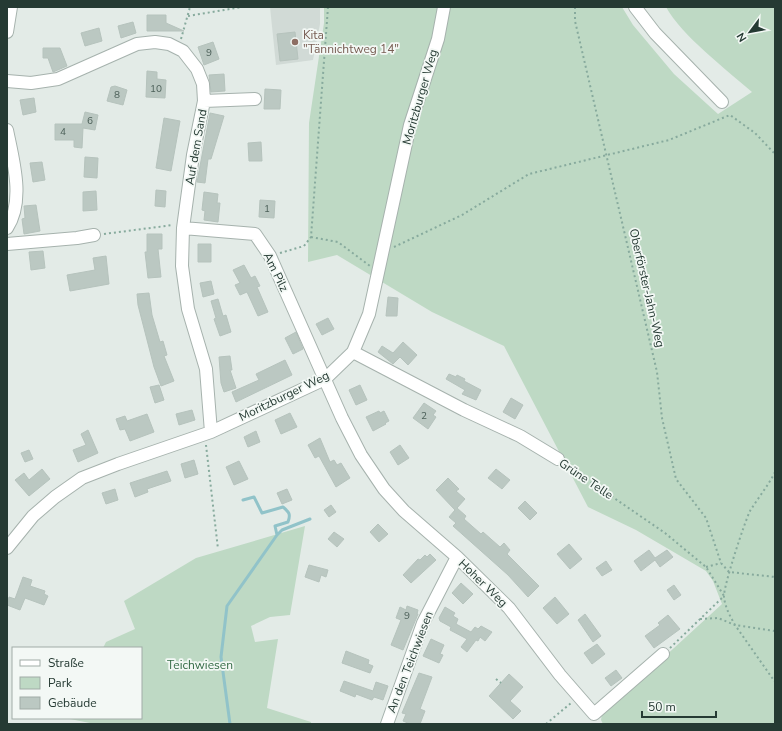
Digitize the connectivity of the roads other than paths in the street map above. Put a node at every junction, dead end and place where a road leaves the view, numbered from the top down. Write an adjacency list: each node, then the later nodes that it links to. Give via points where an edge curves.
1 (11, 7): 4 (street)
2 (444, 7): 14 (street, Moritzburger Weg, via 438,39 410,125 366,326)
3 (636, 7): 8 (street, via 655,33)
4 (7, 32)
5 (7, 81): 7 (street, Auf dem Sand, via 30,83 58,79 137,44 155,42 169,44 183,51 197,68)
6 (255, 99): 7 (street)
7 (204, 102): 10 (street, Auf dem Sand)
8 (722, 102)
9 (7, 130): 11 (street, via 15,178 15,206)
10 (180, 226): 15 (street, Am Pilz, via 255,234 270,256); 16 (street, Auf dem Sand, via 184,286 206,369)
11 (7, 228)
12 (94, 235): 13 (street)
13 (7, 244)
14 (353, 352): 15 (street, Moritzburger Weg); 17 (street, Grüne Telle, via 520,436)
15 (325, 378): 16 (street, Moritzburger Weg); 19 (street, Hoher Weg, via 361,455 384,489 404,511)
16 (208, 433): 18 (street, Moritzburger Weg, via 82,478 55,496 33,516)
17 (558, 460)
18 (7, 548)
19 (457, 558): 20 (street, Hoher Weg, via 509,608 560,675 594,714); 21 (street, An den Teichwiesen, via 423,623)
20 (663, 654)
21 (387, 724)

